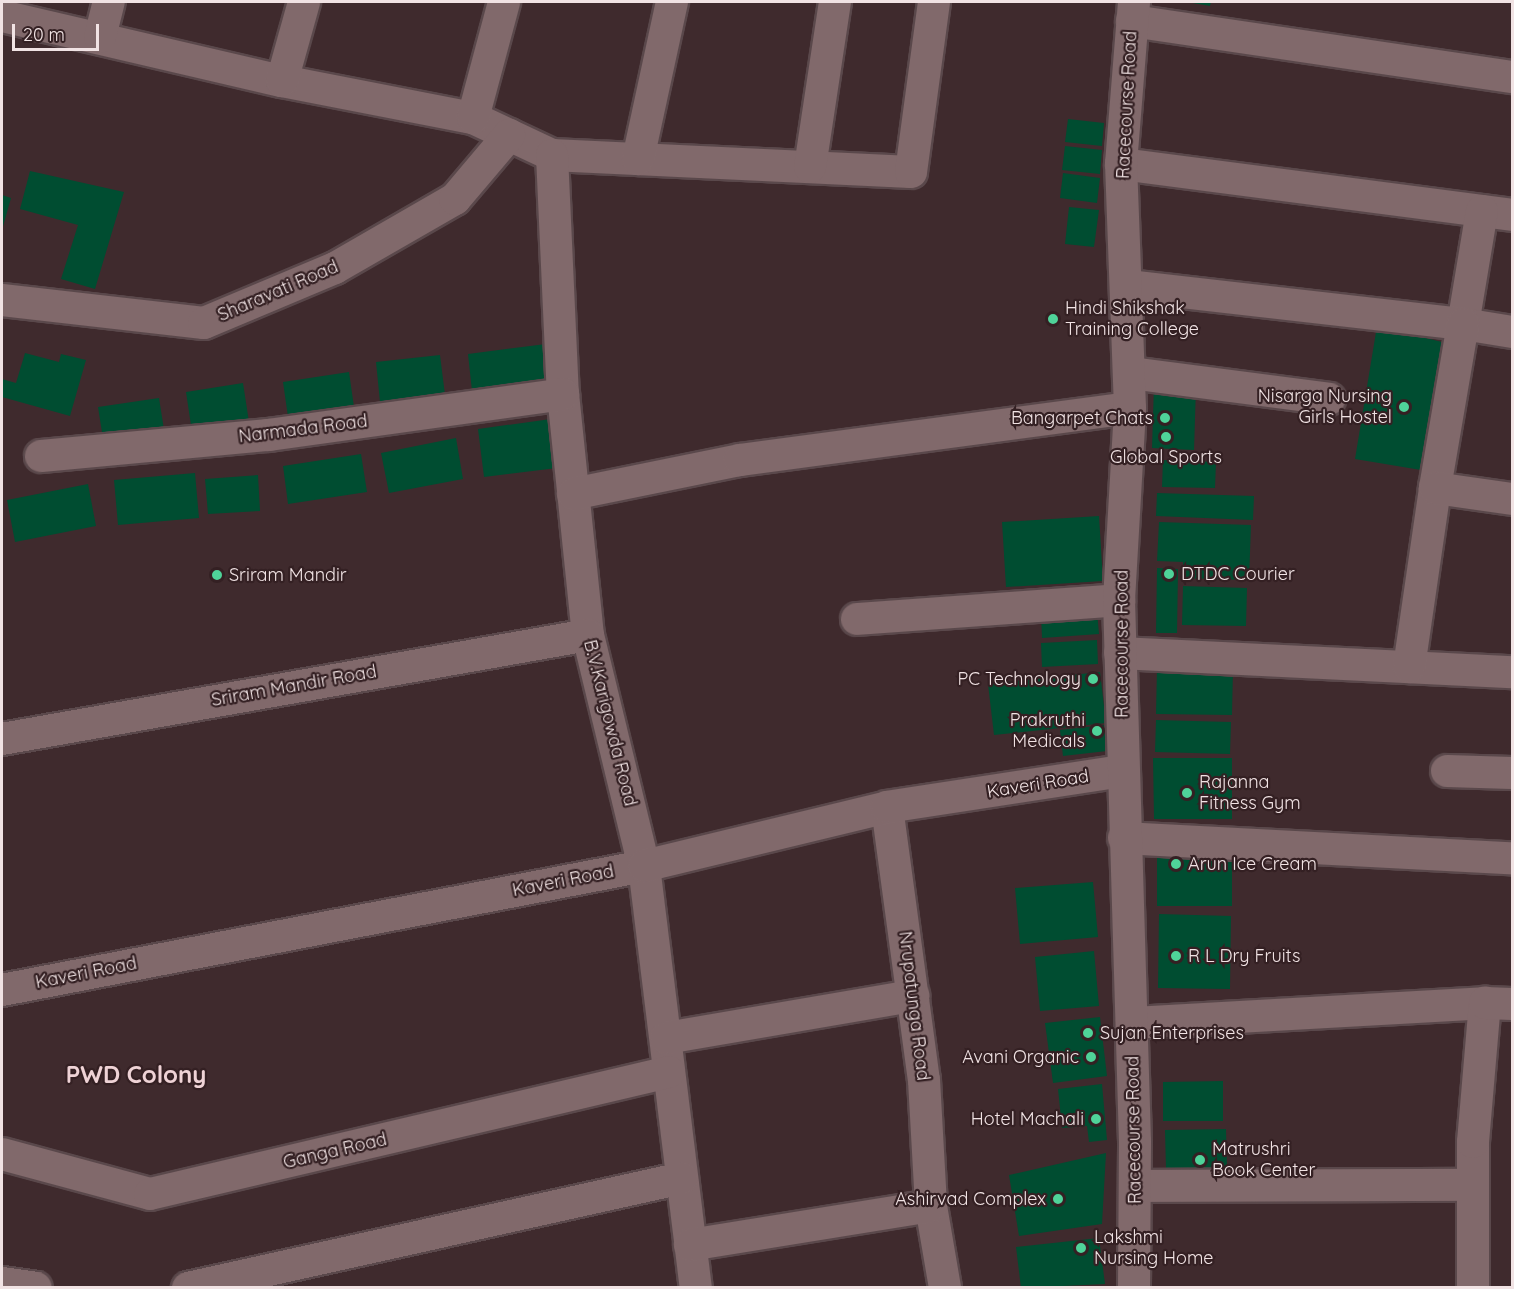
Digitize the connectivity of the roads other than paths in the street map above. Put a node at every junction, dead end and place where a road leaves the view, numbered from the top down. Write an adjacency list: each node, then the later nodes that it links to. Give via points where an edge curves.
1 (110, 2): 9 (street)
2 (304, 2): 11 (street)
3 (504, 2): 12 (street)
4 (672, 2): 15 (street)
5 (835, 2): 17 (street)
6 (934, 2): 17 (street, via 911,172)
7 (1133, 11): 10 (street); 16 (street, Racecourse Road)
8 (2, 16): 9 (street)
9 (100, 37): 11 (street)
10 (1512, 76)
11 (282, 81): 12 (street)
12 (473, 117): 13 (street)
13 (509, 135): 14 (street); 21 (street, Sharavati Road, via 455,199 335,268 204,323)
14 (552, 155): 15 (street); 25 (street, B.V.Karigowda Road)
15 (638, 159): 17 (street)
16 (1121, 164): 18 (street); 20 (street, Racecourse Road)
17 (810, 167)
18 (1482, 211): 19 (street); 22 (street)
19 (1512, 215)
20 (1128, 286): 22 (street); 24 (street, Racecourse Road)
21 (2, 300)
22 (1463, 324): 23 (street); 29 (street)
23 (1512, 332)
24 (1130, 373): 26 (street); 27 (street, Racecourse Road)
25 (563, 394): 28 (street, Narmada Road, via 269,435); 30 (street, B.V.Karigowda Road)
26 (1329, 399)
27 (1130, 408): 30 (street, via 740,460); 32 (street, Racecourse Road)
28 (41, 456)
29 (1436, 488): 31 (street); 36 (street)
30 (573, 494): 34 (street, B.V.Karigowda Road)
31 (1512, 499)
32 (1119, 600): 33 (street); 35 (street, Racecourse Road)
33 (857, 619)
34 (588, 635): 38 (street, Sriram Mandir Road); 45 (street, B.V.Karigowda Road)
35 (1120, 652): 36 (street); 39 (street, Racecourse Road)
36 (1409, 667): 37 (street)
37 (1512, 672)
38 (2, 739)
39 (1123, 771): 42 (street, Kaveri Road); 43 (street, Racecourse Road)
40 (1448, 771): 41 (street)
41 (1512, 773)
42 (887, 807): 45 (street, Kaveri Road); 47 (street, Nrupatunga Road)
43 (1124, 838): 44 (street); 49 (street, Racecourse Road)
44 (1512, 858)
45 (645, 866): 46 (street, Kaveri Road); 50 (street, B.V.Karigowda Road)
46 (2, 990)
47 (913, 996): 50 (street); 56 (street, Nrupatunga Road)
48 (1499, 1003): 49 (street); 54 (street)
49 (1132, 1023): 55 (street, Racecourse Road)
50 (666, 1038): 51 (street, B.V.Karigowda Road)
51 (669, 1072): 52 (street, Ganga Road, via 150,1194); 53 (street, B.V.Karigowda Road)
52 (2, 1154)
53 (682, 1178): 57 (street, B.V.Karigowda Road); 60 (street)
54 (1473, 1185): 55 (street); 64 (street)
55 (1135, 1186): 63 (street, Racecourse Road)
56 (931, 1206): 57 (street); 62 (street, Nrupatunga Road)
57 (690, 1245): 61 (street, B.V.Karigowda Road)
58 (2, 1283): 59 (street)
59 (36, 1287)
60 (188, 1287)
61 (696, 1287)
62 (945, 1287)
63 (1134, 1287)
64 (1473, 1287)

